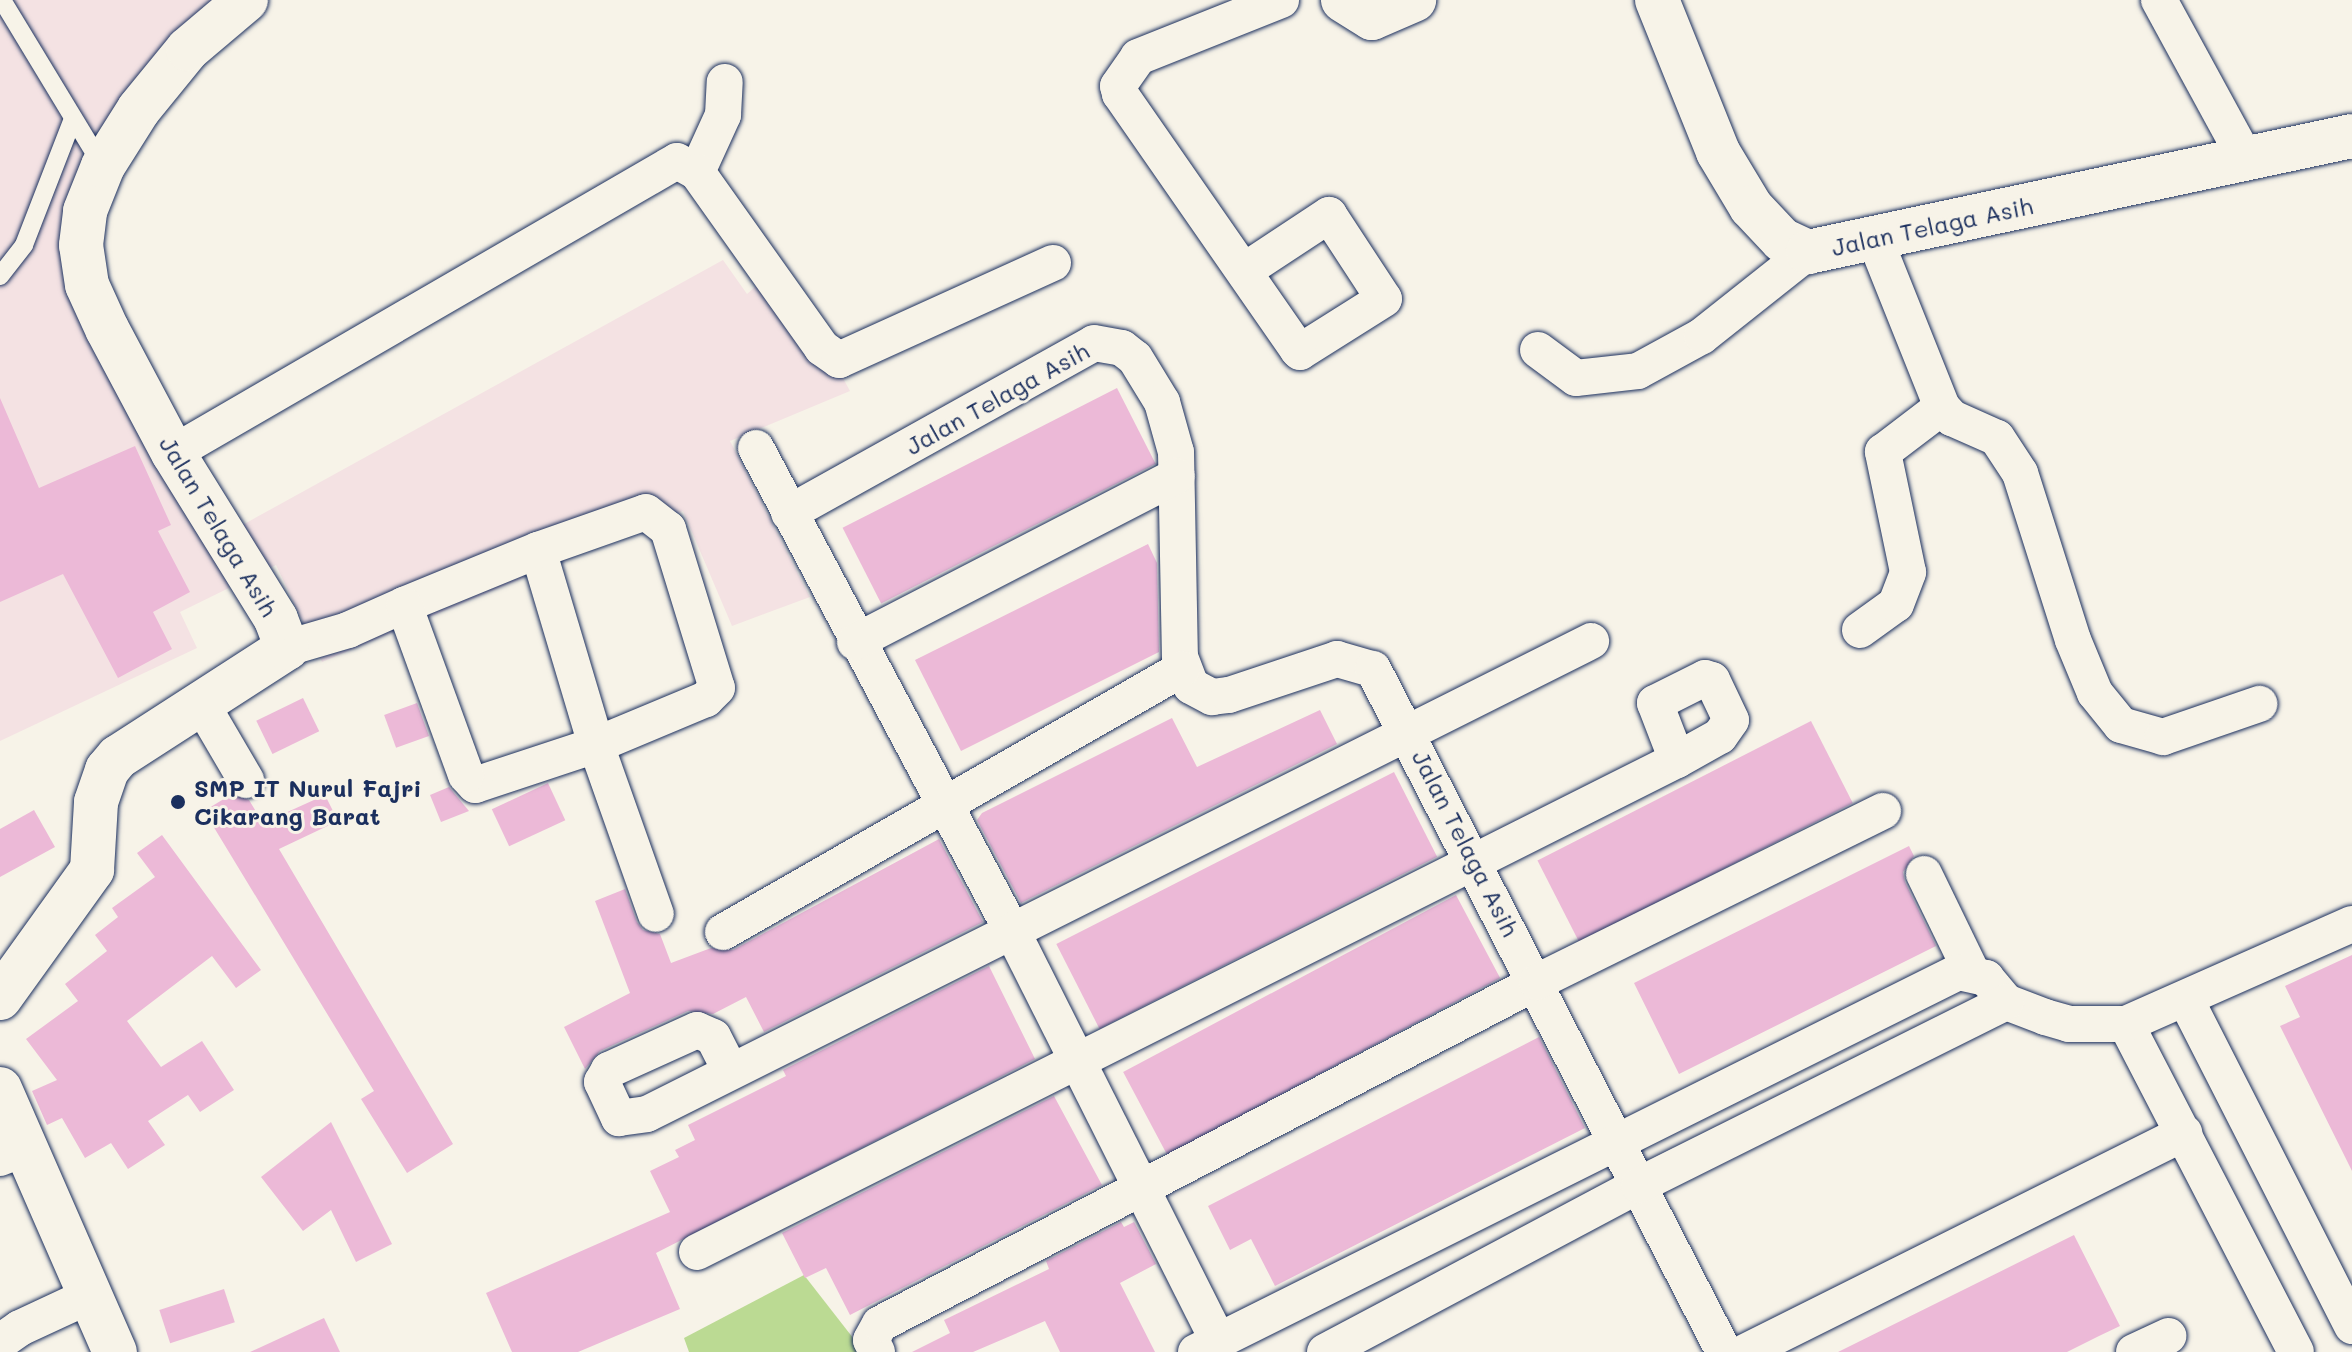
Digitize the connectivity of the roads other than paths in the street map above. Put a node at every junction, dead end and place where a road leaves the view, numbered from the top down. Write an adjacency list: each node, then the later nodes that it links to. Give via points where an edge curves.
1 (2, 0): 9 (lane)
2 (246, 0): 12 (street, Jalan Telaga Asih, via 188,49)
3 (1281, 0): 17 (street, via 1138,57 1118,86)
4 (1343, 0): 5 (street, via 1372,18)
5 (1414, 0)
6 (1657, 0): 15 (street, Jalan Telaga Asih, via 1718,152 1751,207 1782,240)
7 (2159, 0): 11 (street)
8 (725, 82): 13 (street, via 723,115)
9 (72, 121): 12 (lane); 18 (lane, via 24,245)
10 (2352, 136): 11 (street, Jalan Telaga Asih)
11 (2245, 158): 14 (street, Jalan Telaga Asih)
12 (103, 166): 22 (street, Jalan Telaga Asih, via 85,211 81,245 87,285)
13 (697, 172): 16 (street, via 822,348 839,360); 22 (street, via 677,161 662,167)
14 (1876, 242): 15 (street, Jalan Telaga Asih); 20 (street)
15 (1808, 252): 19 (street, via 1702,336 1638,371 1576,378)
16 (1053, 263)
17 (1244, 271)
18 (0, 276)
19 (1538, 350)
20 (1942, 407): 27 (street, via 1883,452 1908,572 1896,604); 32 (street, via 1952,418 1986,431 2008,451 2020,473 2073,640 2095,693 2121,725 2163,737)
21 (756, 448): 24 (street)
22 (173, 453): 30 (street, Jalan Telaga Asih, via 276,619)
23 (1177, 476): 24 (street, Jalan Telaga Asih, via 1169,422 1147,373 1122,348 1094,343); 29 (street); 31 (street, Jalan Telaga Asih)
24 (789, 513): 29 (street)
25 (538, 550): 26 (street); 35 (street); 35 (street, via 639,512 656,515 668,529 718,679 714,695)
26 (404, 605): 30 (street, via 348,630); 35 (street, via 466,775 475,785)
27 (1860, 630)
28 (1591, 641): 34 (street)
29 (855, 642): 38 (street)
30 (287, 648): 33 (street)
31 (1182, 669): 34 (street, Jalan Telaga Asih, via 1191,686 1212,697 1337,659 1359,661 1386,685); 38 (street)
32 (2259, 704)
33 (202, 705): 37 (street); 48 (street, via 118,757 107,770 96,802 92,870)
34 (1410, 733): 40 (street, Jalan Telaga Asih); 44 (street)
35 (596, 745): 42 (street)
36 (1677, 760): 40 (street)
37 (246, 780)
38 (944, 803): 44 (street); 45 (street)
39 (1883, 811): 47 (street)
40 (1476, 861): 47 (street, Jalan Telaga Asih); 52 (street)
41 (1924, 874): 46 (street)
42 (656, 914)
43 (2352, 924): 49 (street)
44 (1012, 931): 52 (street); 53 (street)
45 (723, 932)
46 (1971, 971): 50 (street, via 1996,985); 56 (street, via 1958,972)
47 (1537, 982): 56 (street, Jalan Telaga Asih); 59 (street)
48 (1, 993)
49 (2186, 1000): 51 (street); 62 (street)
50 (2006, 1002): 51 (street, via 2069,1024); 58 (street)
51 (2126, 1024): 55 (street)
52 (1074, 1063): 59 (street); 60 (street)
53 (730, 1070)
54 (0, 1089): 57 (street)
55 (2184, 1133): 66 (street); 71 (street)
56 (1616, 1141): 58 (street, Jalan Telaga Asih); 65 (street)
57 (12, 1154): 61 (street)
58 (1639, 1185): 66 (street, Jalan Telaga Asih); 69 (street)
59 (1140, 1190): 65 (street); 68 (street, via 880,1324 871,1340)
60 (697, 1252)
61 (91, 1295): 64 (street); 67 (street)
62 (2352, 1326)
63 (2168, 1336): 70 (street)
64 (0, 1342)
65 (1207, 1346)
66 (1726, 1351)
67 (115, 1352)
68 (877, 1352)
69 (1325, 1352)
70 (2134, 1352)
71 (2296, 1352)

